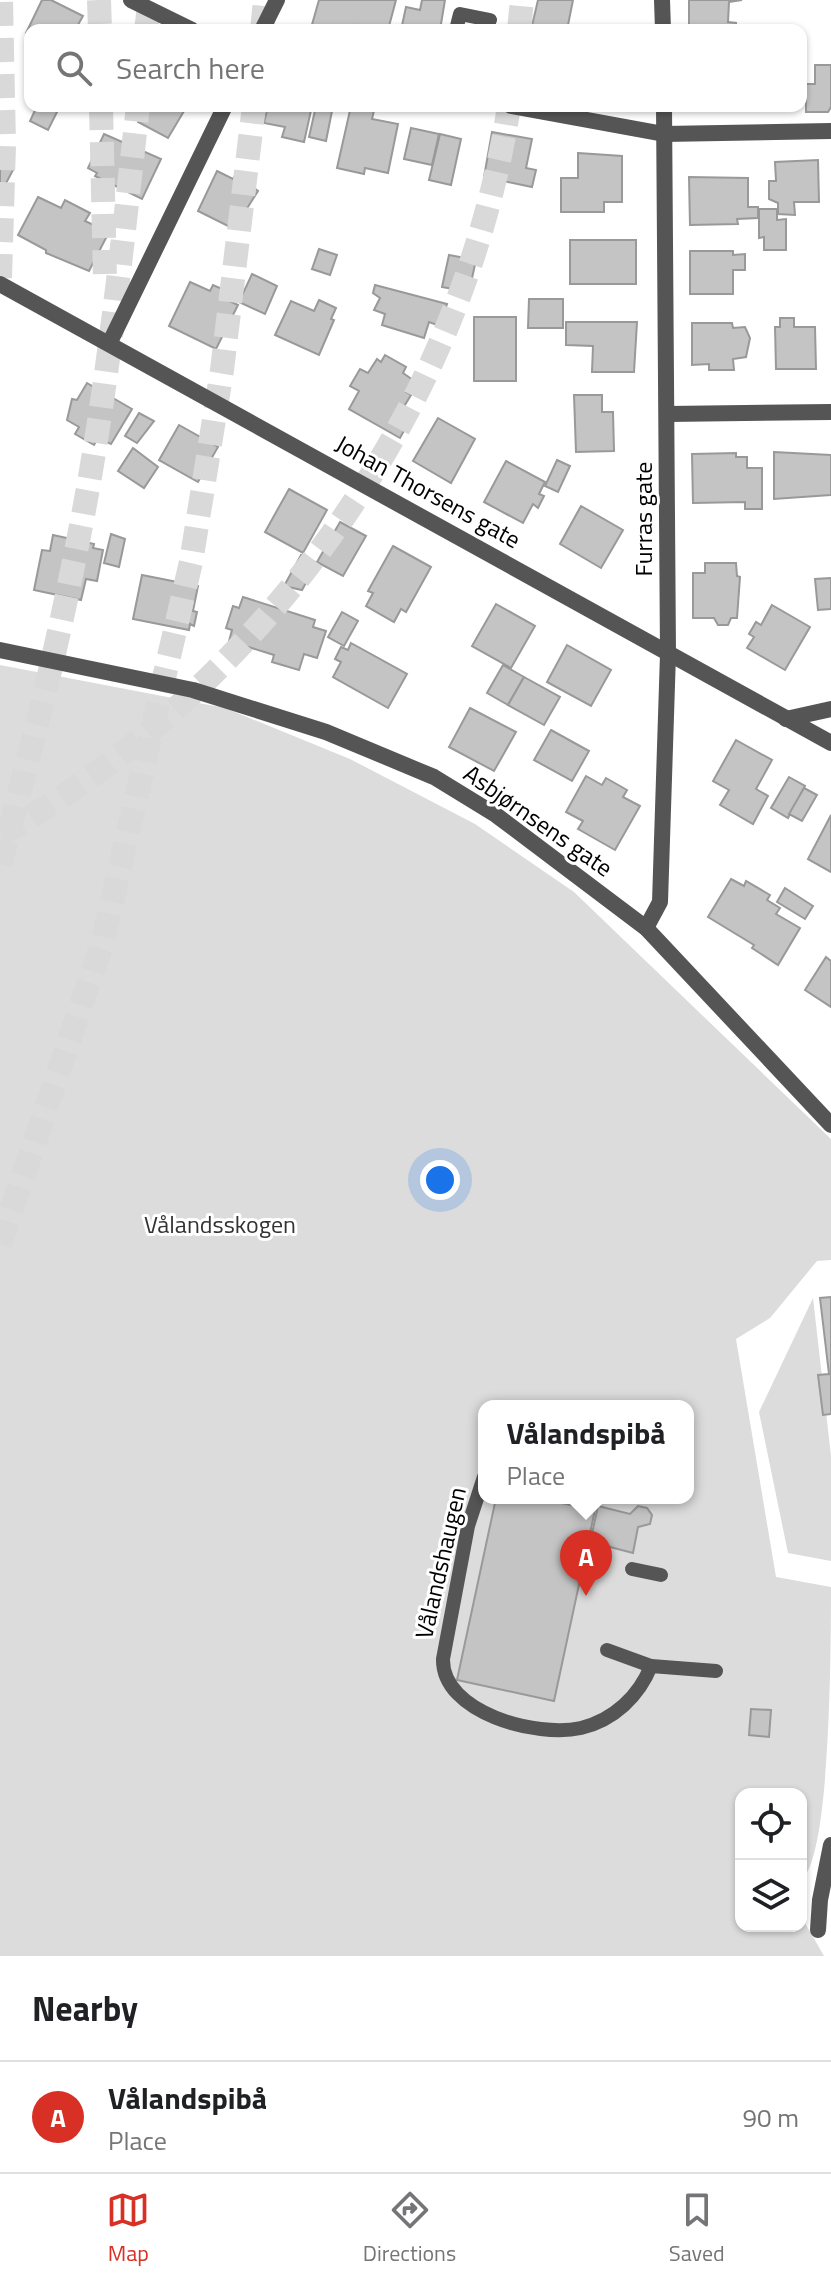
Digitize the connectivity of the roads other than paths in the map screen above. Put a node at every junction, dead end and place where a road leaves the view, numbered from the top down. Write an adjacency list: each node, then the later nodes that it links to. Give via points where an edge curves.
1 (131, 0): 5 (street)
2 (277, 0): 6 (street)
3 (662, 0): 8 (street)
4 (490, 20): 7 (lane, via 460,14)
5 (180, 24)
6 (265, 24)
7 (458, 24)
8 (663, 24)
9 (222, 112): 15 (street)
10 (544, 112): 13 (street)
11 (664, 112): 13 (street, Furras gate)
12 (831, 131): 13 (street)
13 (664, 134): 17 (street, Furras gate)
14 (0, 284): 15 (street, Johan Thorsens gate)
15 (110, 342): 19 (street, Johan Thorsens gate)
16 (831, 412): 17 (street)
17 (668, 414): 19 (street, Furras gate)
18 (0, 650): 23 (street, Asbjørnsens gate, via 193,690 326,732 434,777 496,815)
19 (668, 654): 21 (street, Johan Thorsens gate); 23 (street, Furras gate, via 660,902)
20 (831, 709): 21 (street)
21 (786, 719): 22 (street, Johan Thorsens gate)
22 (831, 743)
23 (646, 928): 24 (street, Asbjørnsens gate)
24 (831, 1125)
25 (478, 1495): 29 (lane, Vålandshaugen, via 442,1674 466,1703 498,1719 537,1729 582,1728 621,1709 643,1688)
26 (632, 1569): 27 (lane)
27 (661, 1575)
28 (607, 1650): 29 (lane)
29 (651, 1666): 30 (lane)
30 (716, 1671)
31 (831, 1845): 32 (street)
32 (818, 1930)

